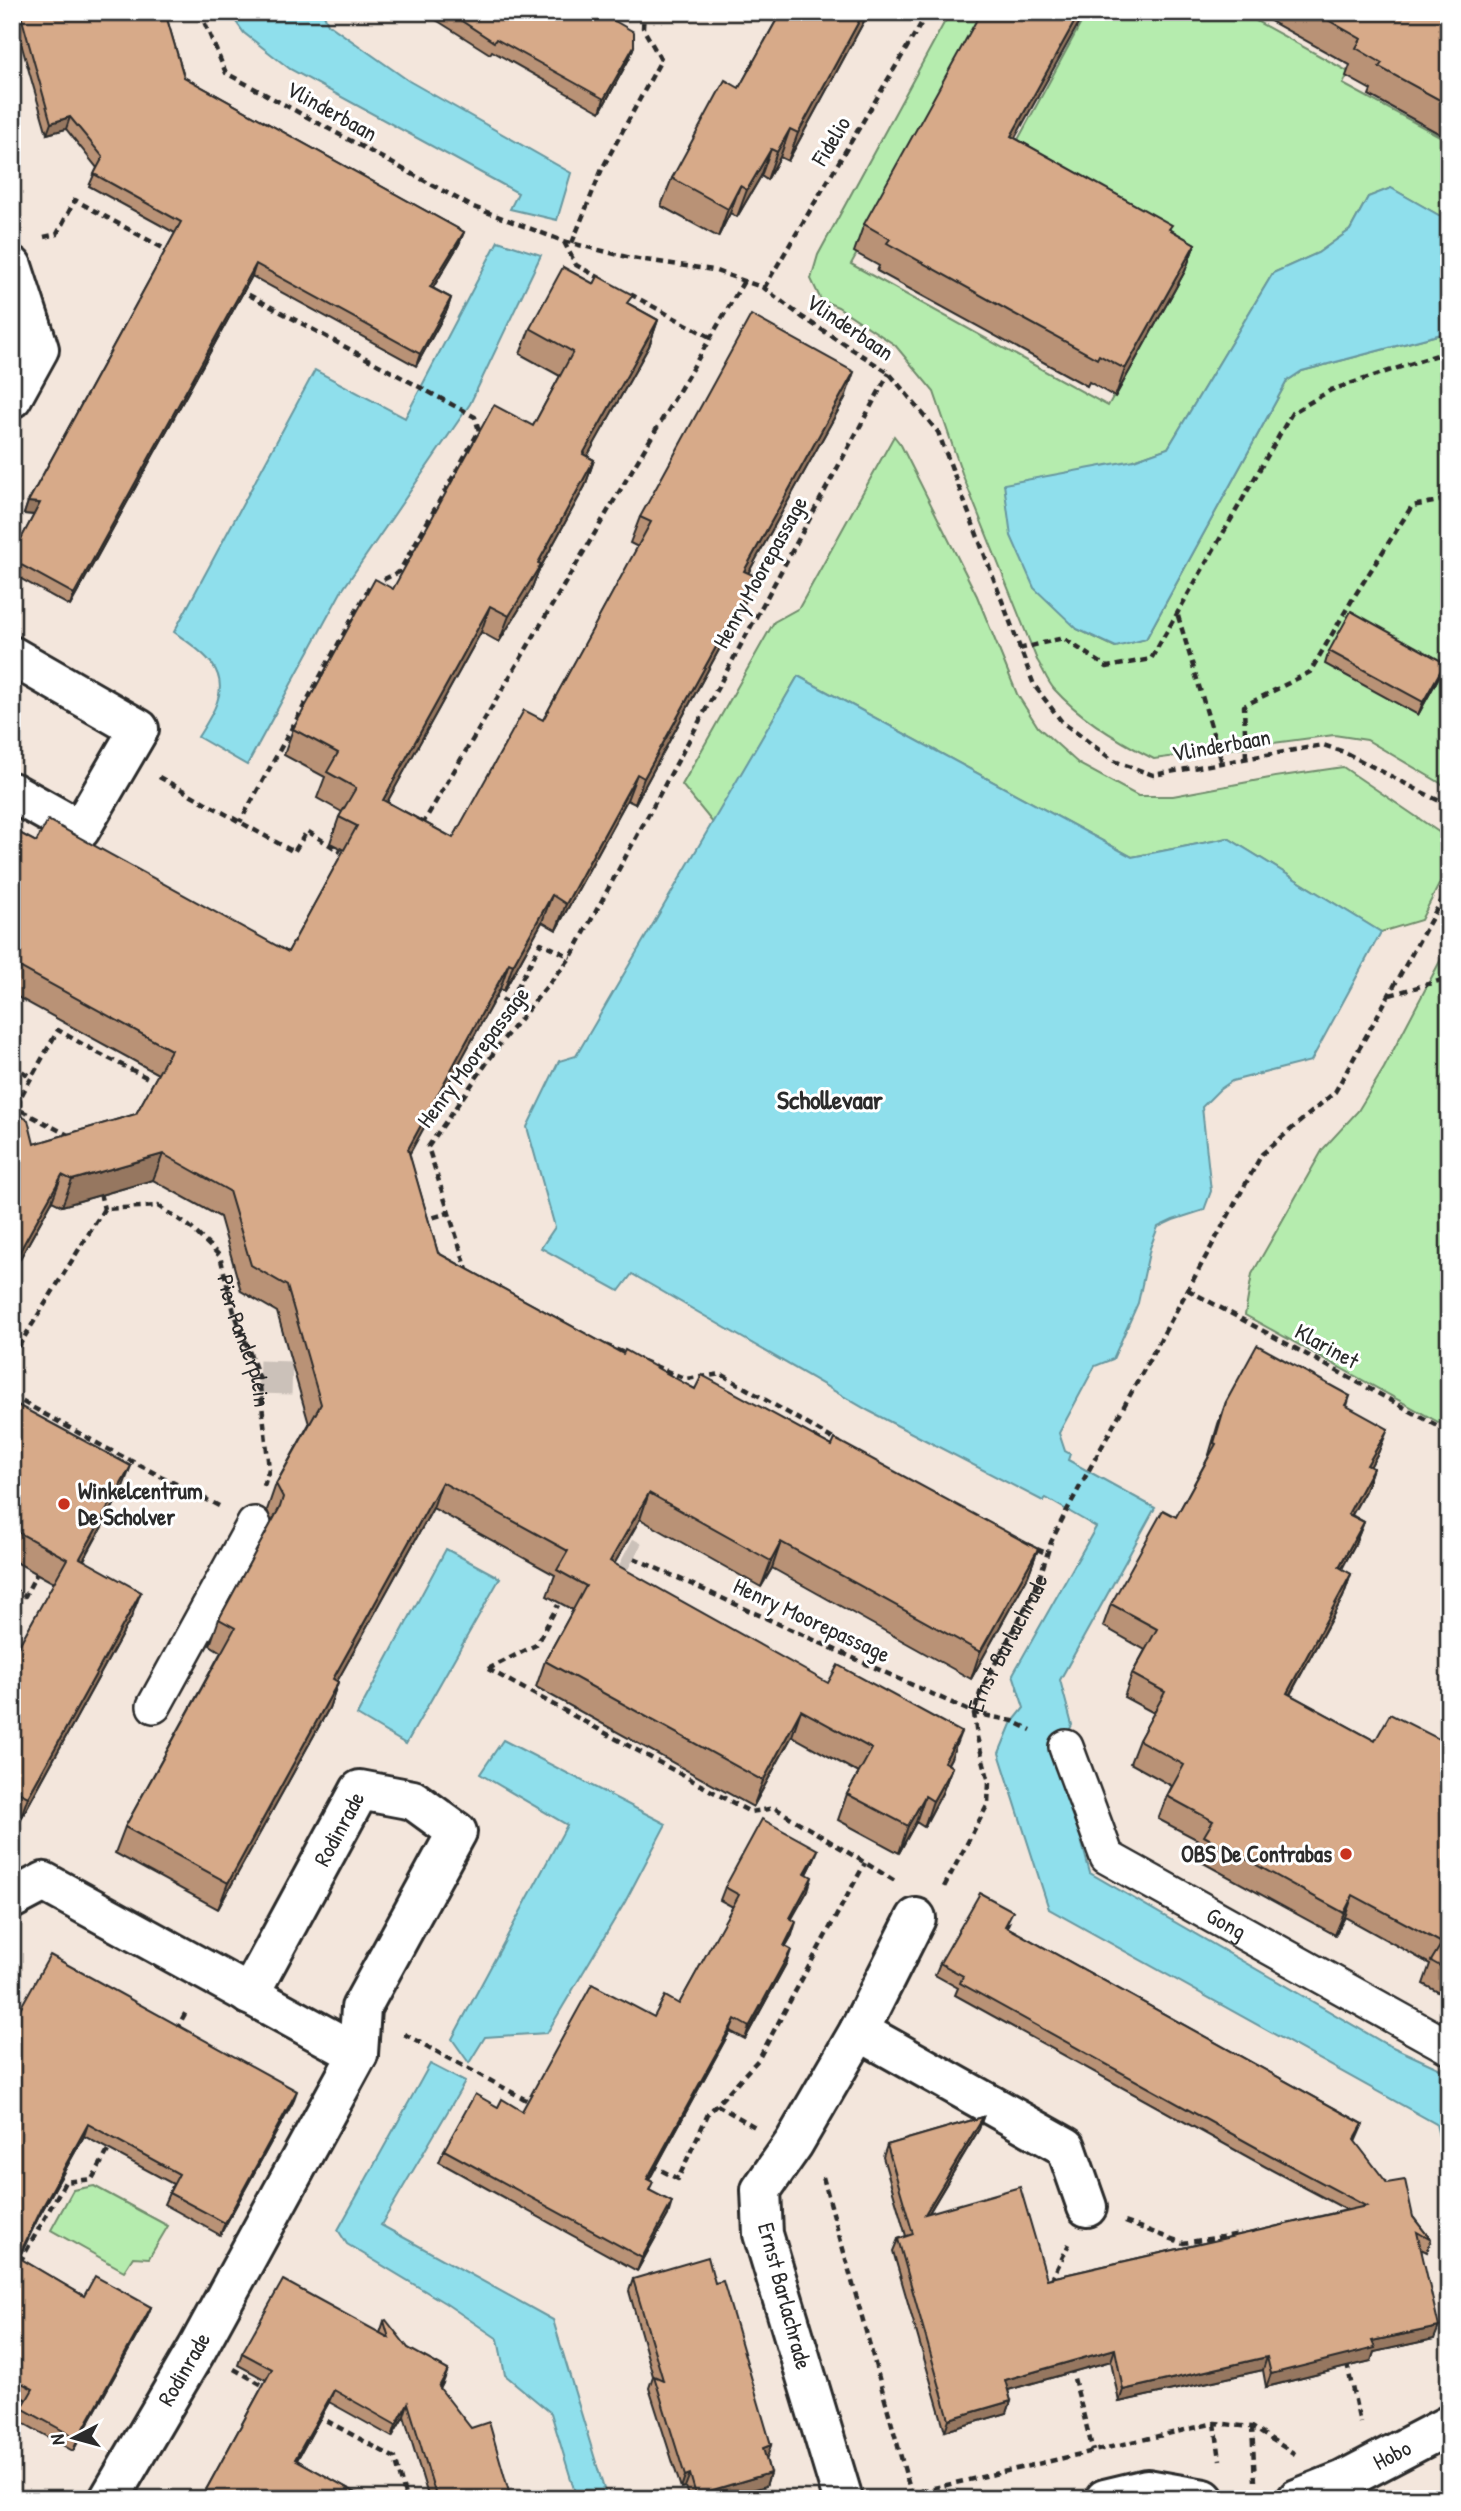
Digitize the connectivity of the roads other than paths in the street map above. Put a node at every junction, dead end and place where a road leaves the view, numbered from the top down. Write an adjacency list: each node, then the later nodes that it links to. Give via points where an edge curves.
1 (23, 253): 2 (street, via 39,349)
2 (12, 398)
3 (12, 656): 4 (street, via 139,729 80,830)
4 (12, 792)
5 (254, 1524): 6 (street)
6 (154, 1706)
7 (1066, 1746): 12 (street, Gong, via 1107,1857)
8 (12, 1899): 10 (street, via 44,1882)
9 (916, 1918): 11 (street, Ernst Barlachrade)
10 (249, 1995): 13 (street); 13 (street, Rodinrade, via 360,1790 413,1800 457,1832 361,2008)
11 (859, 2031): 14 (street, via 1066,2147); 17 (street, Ernst Barlachrade, via 761,2190 763,2234)
12 (1449, 2047)
13 (358, 2054): 16 (street, Rodinrade, via 197,2349)
14 (1087, 2207)
15 (1449, 2425): 20 (street, Hobo)
16 (109, 2499)
17 (843, 2499)
18 (1105, 2499): 19 (street, via 1147,2489)
19 (1205, 2499)
20 (1297, 2499)

